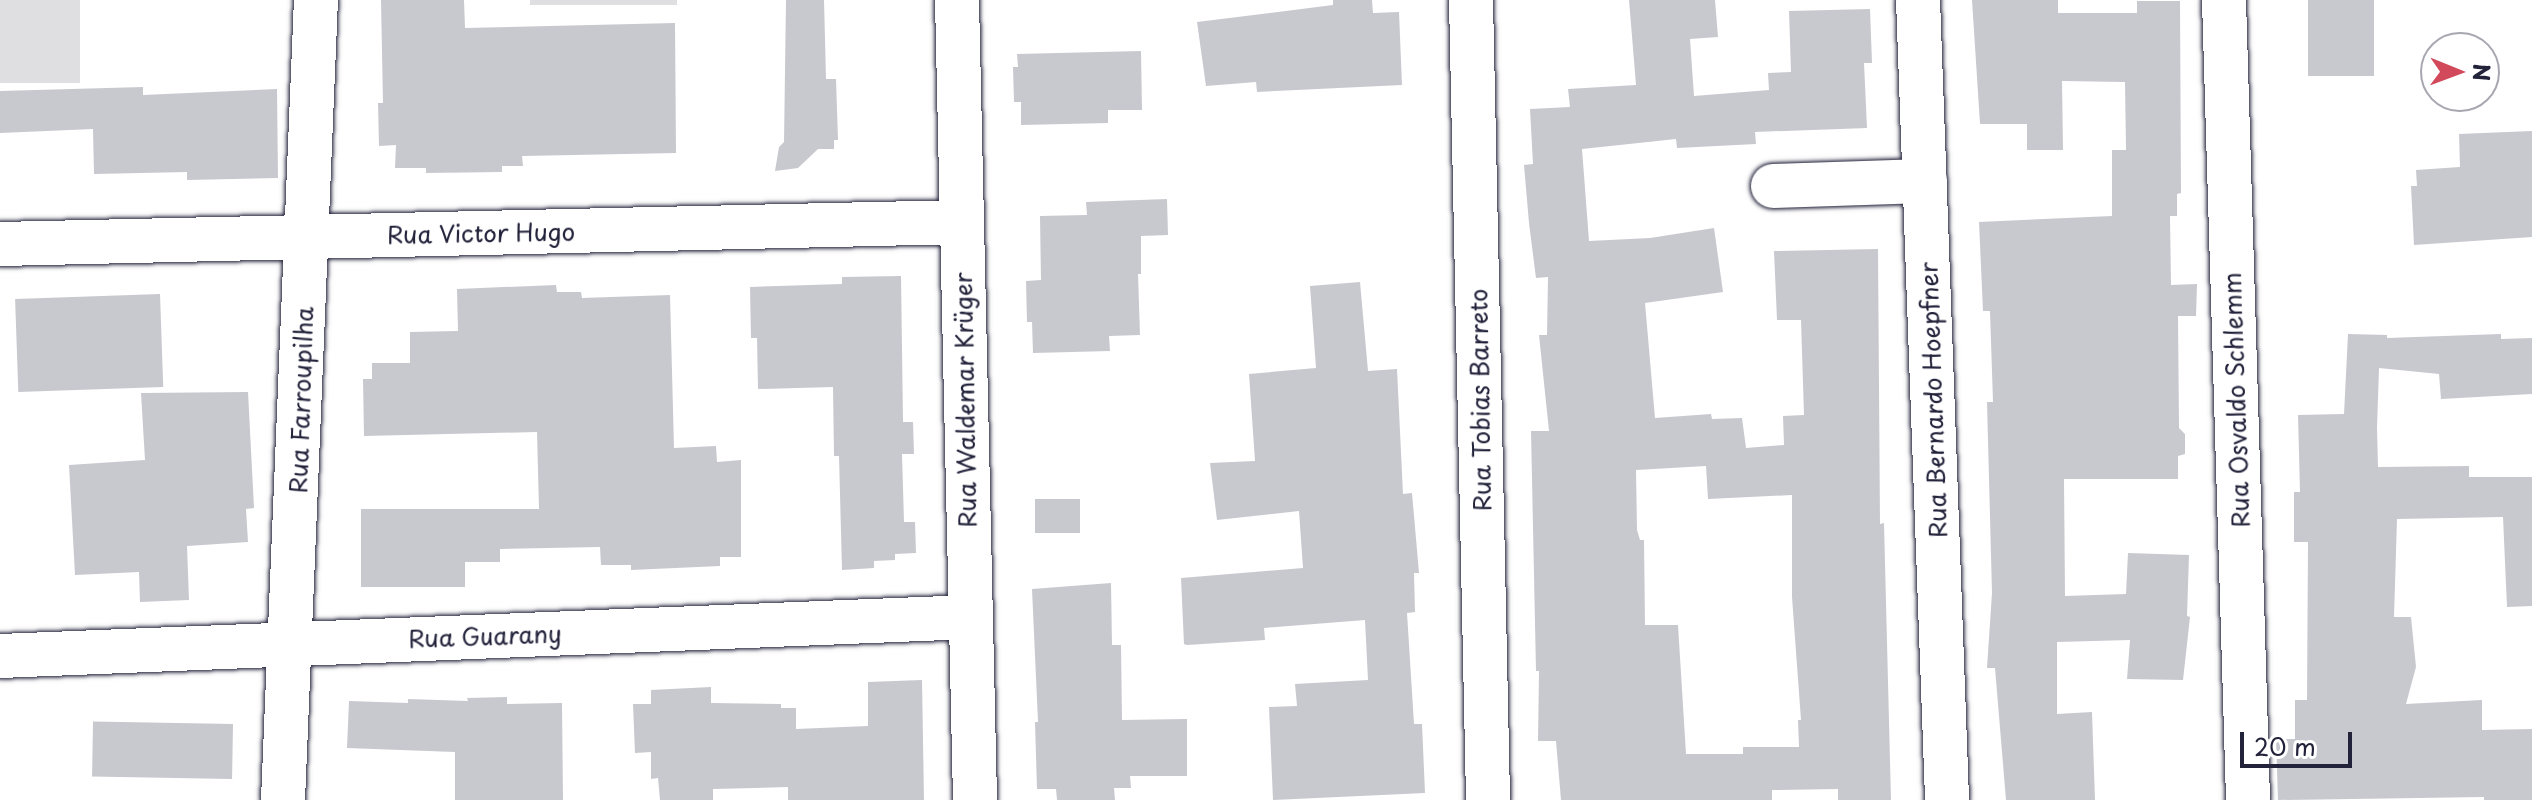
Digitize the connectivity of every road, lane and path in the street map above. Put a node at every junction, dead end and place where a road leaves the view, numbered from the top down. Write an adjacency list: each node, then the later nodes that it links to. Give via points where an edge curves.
1 (316, 0): 9 (street, Rua Farroupilha)
2 (957, 0): 8 (street, Rua Waldemar Krüger)
3 (1471, 0): 16 (street, Rua Tobias Barreto)
4 (1918, 0): 6 (street, Rua Bernardo Hoepfner)
5 (2224, 0): 18 (street, Rua Osvaldo Schlemm)
6 (1925, 181): 7 (street); 17 (street, Rua Bernardo Hoepfner)
7 (1773, 186)
8 (961, 222): 9 (street, Rua Victor Hugo); 11 (street, Rua Waldemar Krüger)
9 (307, 237): 10 (street, Rua Victor Hugo); 12 (street, Rua Farroupilha)
10 (0, 244)
11 (970, 617): 12 (street, Rua Guarany); 15 (street, Rua Waldemar Krüger)
12 (290, 644): 13 (street, Rua Guarany); 14 (street, Rua Farroupilha)
13 (0, 656)
14 (283, 800)
15 (975, 800)
16 (1488, 800)
17 (1947, 800)
18 (2248, 800)

